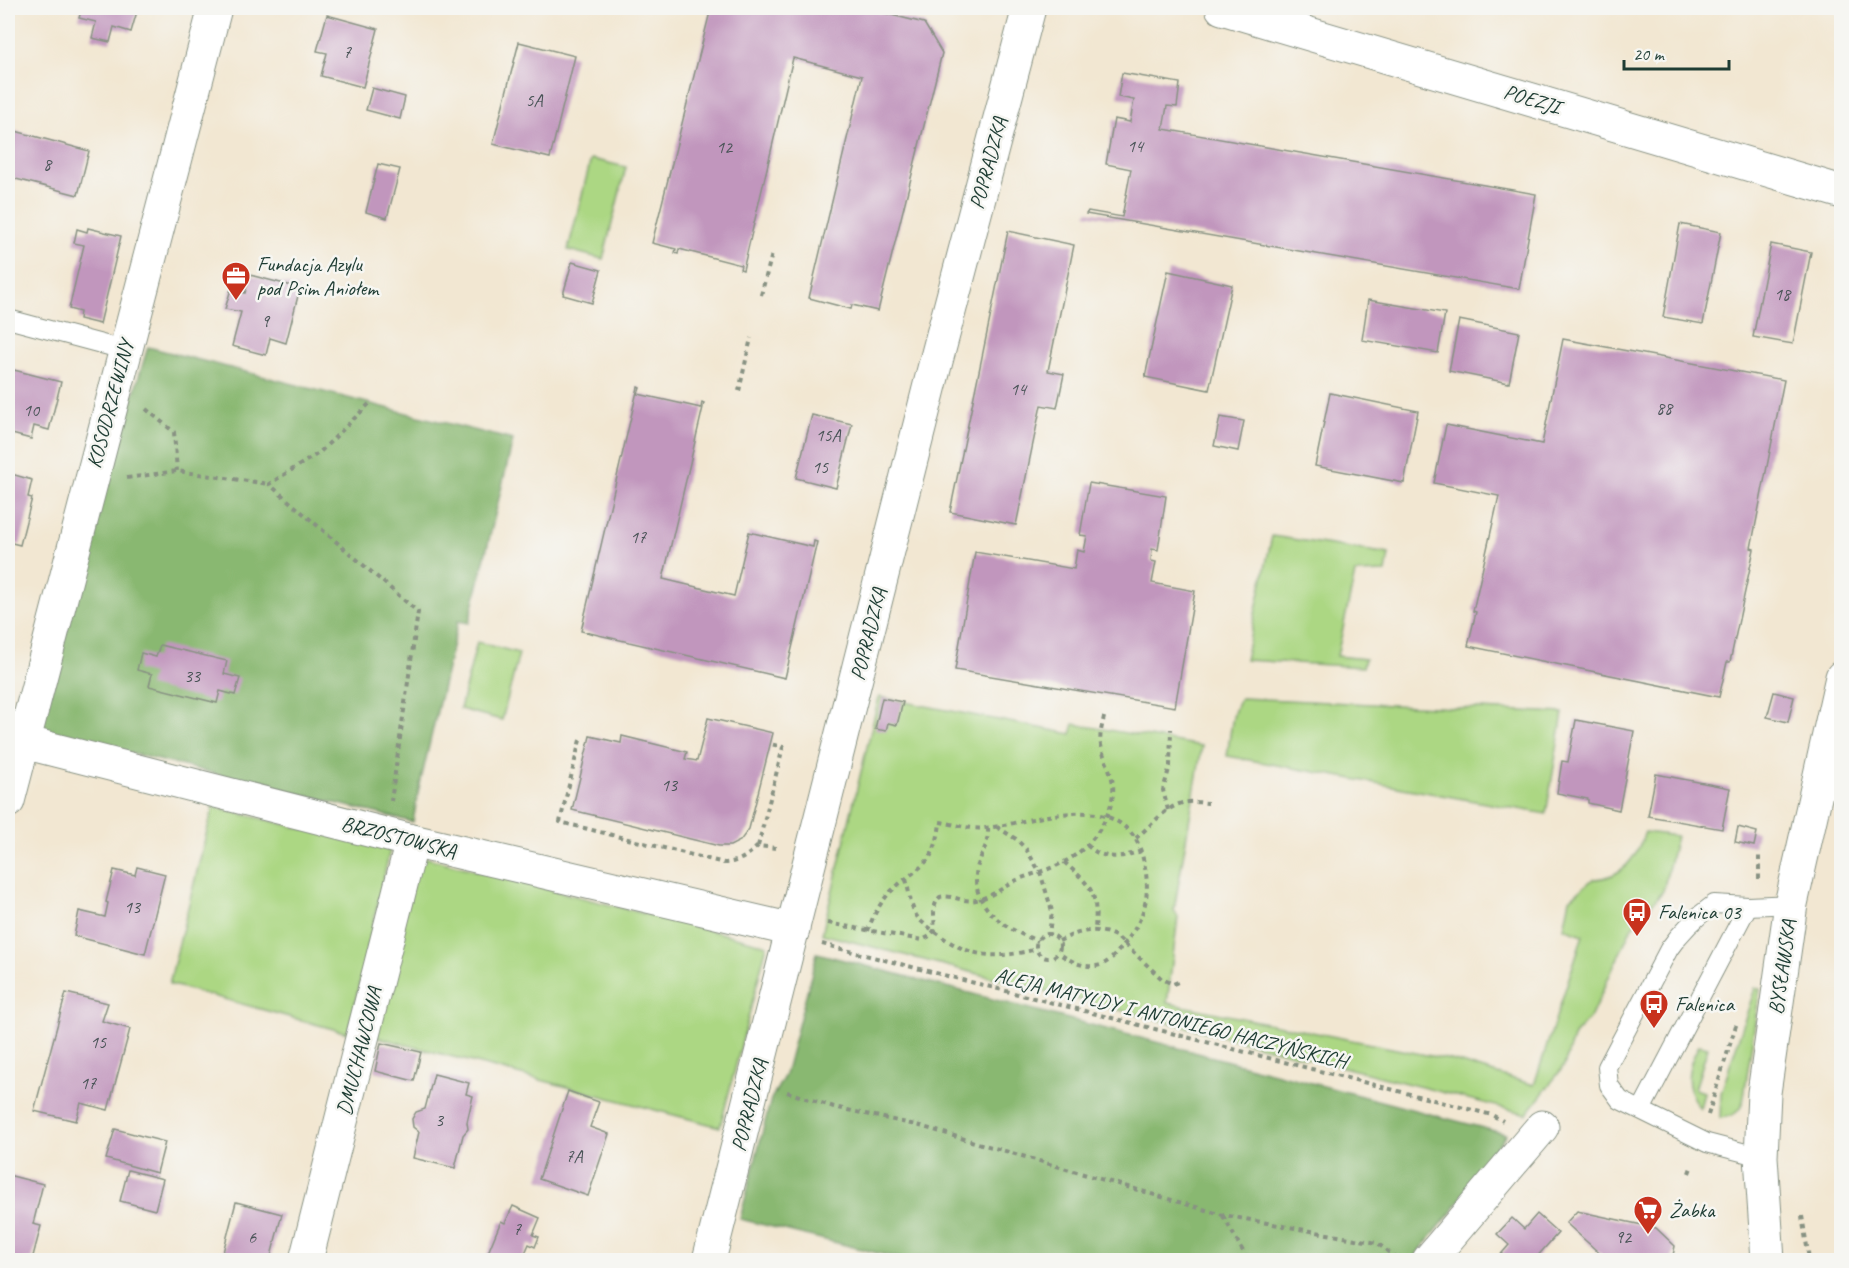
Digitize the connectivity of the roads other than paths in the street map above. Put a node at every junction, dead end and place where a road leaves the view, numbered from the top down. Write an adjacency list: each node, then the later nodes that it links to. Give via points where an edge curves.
1 (215, 8): 6 (street, KOSODRZEWINY)
2 (1029, 8): 13 (street, POPRADZKA, via 935,365)
3 (1222, 8): 4 (street, POEZJI)
4 (1842, 192)
5 (8, 319): 6 (lane)
6 (124, 350): 8 (street, KOSODRZEWINY)
7 (1842, 677): 11 (street, BYSŁAWSKA)
8 (15, 740): 9 (street, KOSODRZEWINY); 10 (street, BRZOSTOWSKA)
9 (8, 801)
10 (397, 837): 13 (street, BRZOSTOWSKA); 17 (street, DMUCHAWCOWA)
11 (1791, 904): 12 (lane); 16 (street, BYSŁAWSKA, via 1764,1093)
12 (1753, 906): 14 (lane); 14 (lane, via 1714,904 1681,931 1669,949 1607,1067 1609,1085 1620,1100)
13 (803, 936): 18 (street, POPRADZKA, via 755,1082)
14 (1641, 1110): 16 (lane, via 1700,1140)
15 (1542, 1127): 19 (street)
16 (1761, 1157): 20 (street, BYSŁAWSKA)
17 (306, 1260)
18 (709, 1260)
19 (1429, 1260)
20 (1768, 1260)

